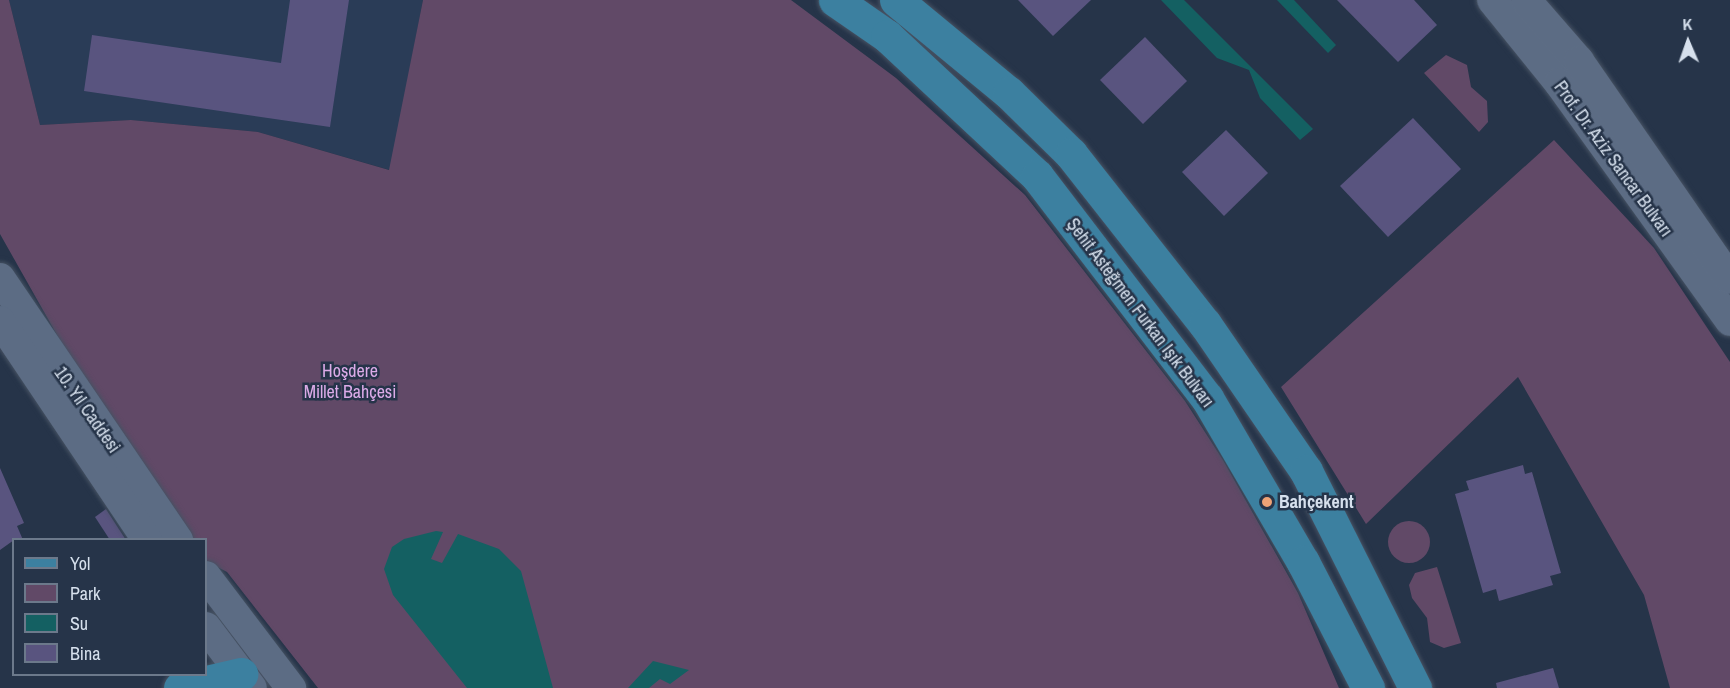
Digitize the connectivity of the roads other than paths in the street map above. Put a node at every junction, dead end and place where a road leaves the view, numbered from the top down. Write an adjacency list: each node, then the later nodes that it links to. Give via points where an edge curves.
1 (835, 0): 18 (main road, Şehit Asteğmen Furkan Işık Bulvarı, via 887,36 1036,176 1207,398 1303,562)
2 (896, 0): 19 (main road, via 1009,93 1071,154 1205,324 1306,471)
3 (1492, 0): 8 (street, Prof. Dr. Aziz Sancar Bulvarı, via 1559,83)
4 (1526, 0): 6 (street, Prof. Dr. Aziz Sancar Bulvarı, via 1579,61)
5 (0, 279): 10 (street, 10. Yıl Caddesi)
6 (1730, 279)
7 (0, 321): 9 (street, 10. Yıl Caddesi)
8 (1730, 321)
9 (146, 538)
10 (177, 538)
11 (207, 577): 17 (street)
12 (207, 628): 14 (street)
13 (190, 676): 15 (main road)
14 (246, 681): 16 (main road)
15 (173, 688)
16 (180, 688)
17 (291, 688)
18 (1368, 688)
19 (1415, 688)

